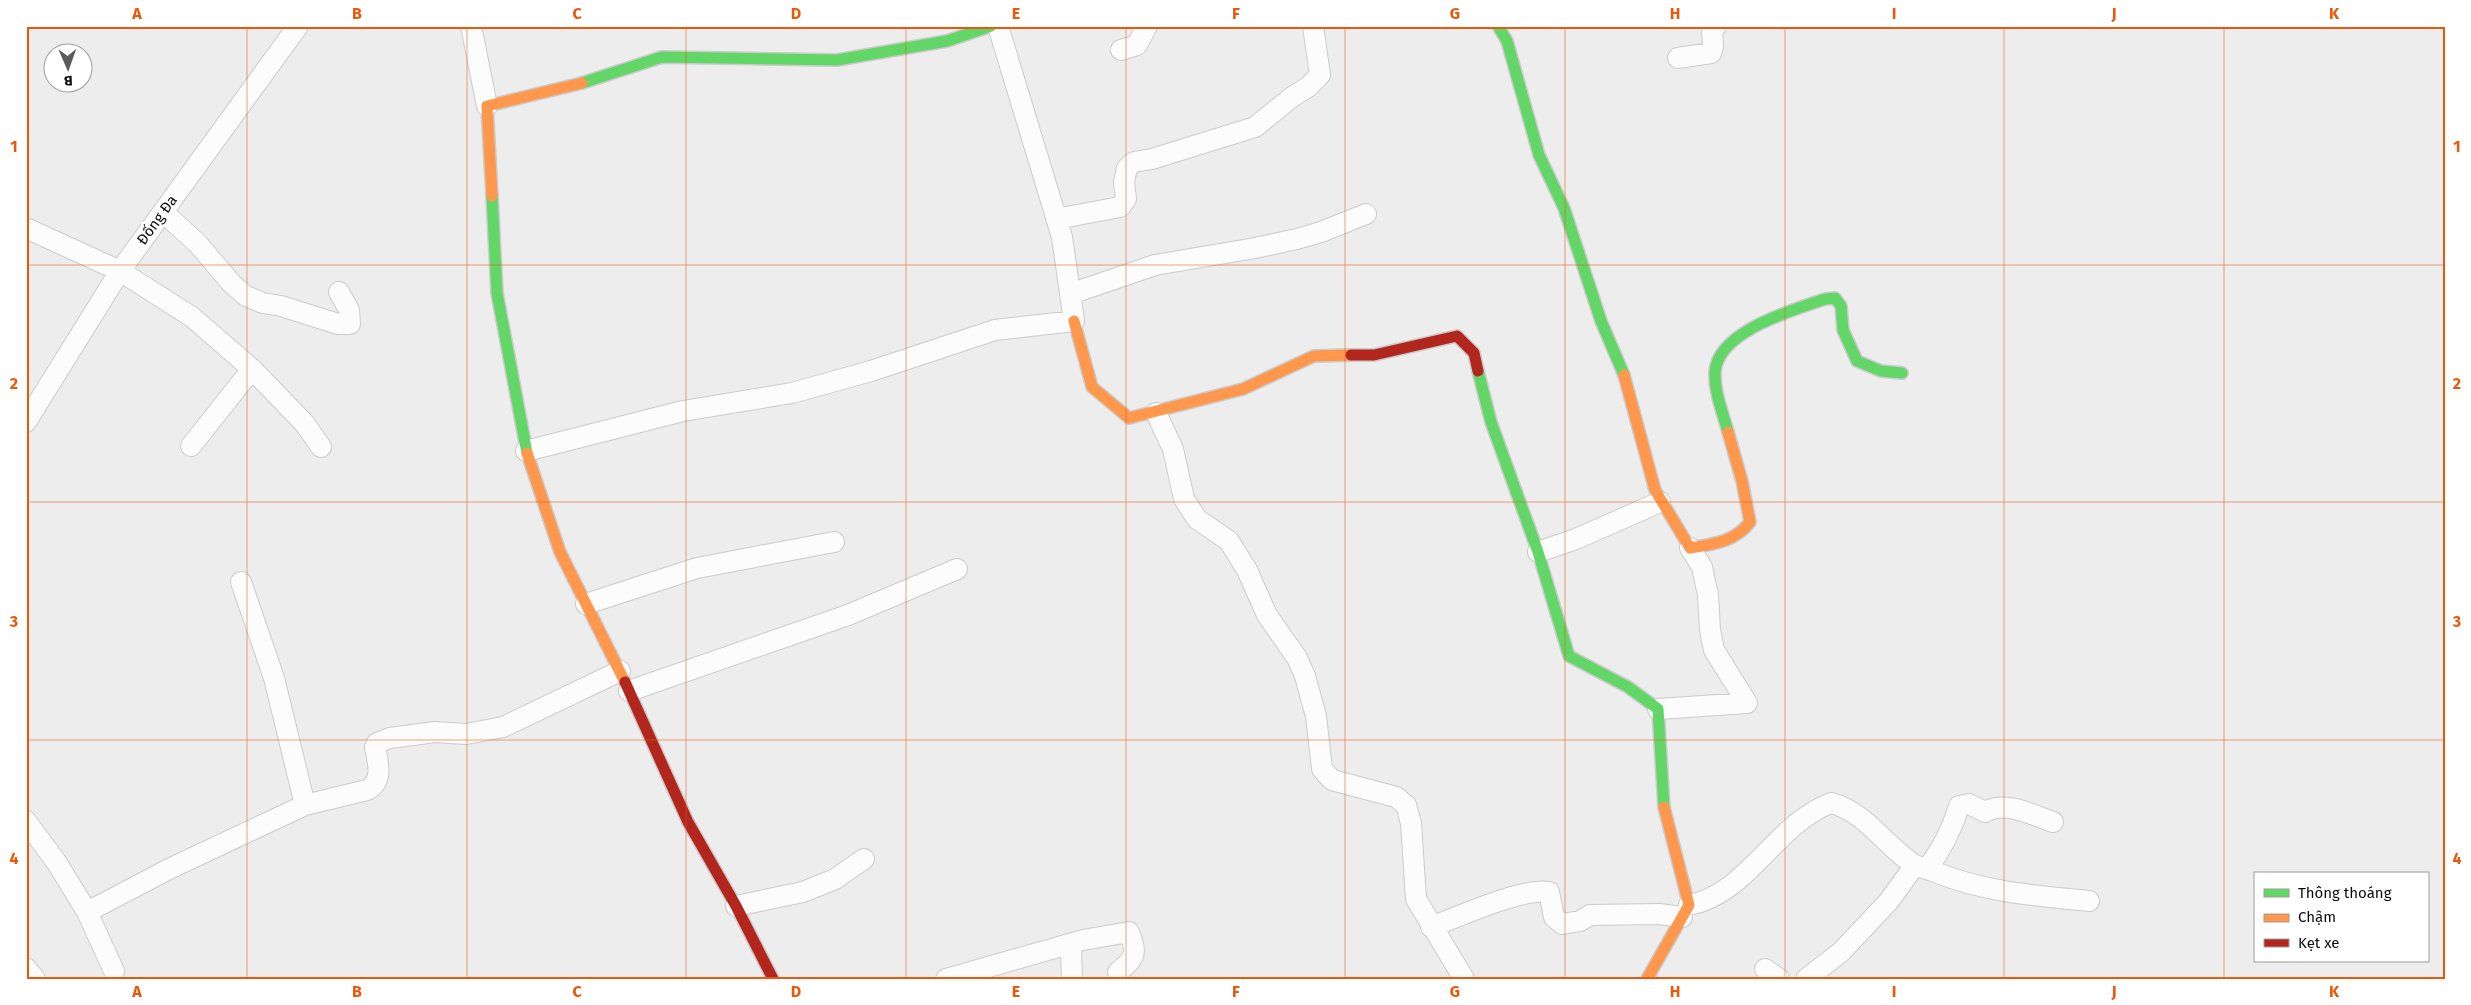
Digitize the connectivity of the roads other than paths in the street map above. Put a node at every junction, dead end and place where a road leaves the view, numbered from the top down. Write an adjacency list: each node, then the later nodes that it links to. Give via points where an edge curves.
1 (298, 26): 12 (street, Đống Đa)
2 (471, 26): 11 (street)
3 (991, 26): 11 (street, via 947,41 837,60 662,57 590,81)
4 (998, 26): 14 (street)
5 (1147, 26): 9 (street, via 1137,45)
6 (1313, 26): 14 (street, via 1320,75 1308,88 1255,127 1134,162 1127,168 1124,182 1126,199 1120,206)
7 (1498, 26): 27 (street, via 1506,41 1539,155 1564,208 1601,321 1628,386)
8 (1716, 26): 10 (street, via 1712,27 1711,53)
9 (1120, 50)
10 (1678, 58)
11 (488, 106): 26 (street, via 497,293)
12 (163, 212): 16 (street, Đống Đa); 17 (street, via 246,296 338,324 350,324 348,310)
13 (1366, 214): 18 (street, via 1297,239 1155,265)
14 (1056, 219): 18 (street, via 1062,237)
15 (26, 228): 16 (street)
16 (120, 271): 20 (street, via 192,317); 23 (street, Đống Đa)
17 (339, 292)
18 (1070, 294): 19 (street)
19 (1074, 321): 22 (street, via 1092,387 1129,418); 26 (street, via 995,330 792,393 683,411)
20 (252, 369): 24 (street); 25 (street, via 305,424)
21 (1902, 373): 29 (street, via 1881,371 1857,361 1843,330 1840,306 1835,298 1765,320 1736,340 1722,352 1715,370 1716,386 1750,522 1746,530 1736,537)
22 (1156, 413): 30 (street, via 1243,390 1314,356 1374,355 1457,336 1474,353 1491,422); 46 (street, via 1173,449 1184,499 1197,519 1229,541 1305,676 1316,716 1322,769 1332,780 1396,797 1406,805 1411,823 1416,899)
23 (26, 422)
24 (191, 446)
25 (321, 447)
26 (526, 451): 33 (street, via 560,552)
27 (1660, 502): 29 (street); 30 (street)
28 (834, 542): 33 (street, via 697,568)
29 (1690, 548): 36 (street, via 1702,567 1714,650 1747,702)
30 (1538, 552): 36 (street, via 1569,656 1628,687)
31 (957, 569): 35 (street, via 848,615)
32 (241, 582): 37 (street, via 274,678)
33 (586, 604): 34 (street)
34 (620, 671): 35 (street); 37 (street, via 503,726 466,734 435,732 390,738 377,743 376,786)
35 (629, 691): 43 (street, via 688,822)
36 (1658, 709): 44 (street, via 1663,803)
37 (305, 805): 45 (street)
38 (26, 821): 45 (street)
39 (2053, 822): 41 (street, via 2013,808 1994,806 1985,812 1969,804 1960,806 1940,851)
40 (864, 858): 43 (street, via 835,879 803,892)
41 (1921, 867): 42 (street, via 1993,889); 44 (street, via 1850,810 1831,803 1798,822 1743,875 1706,902); 57 (street, via 1841,952)
42 (2088, 901)
43 (736, 906): 52 (street)
44 (1685, 911): 46 (street, via 1590,915 1580,921 1562,924 1554,917 1549,892 1540,890); 56 (street)
45 (87, 912): 49 (street)
46 (1431, 927): 55 (street)
47 (1067, 945): 50 (street, via 1129,932 1135,946 1132,961); 53 (street); 54 (street, via 1071,950)
48 (26, 968): 51 (street)
49 (114, 971)
50 (1118, 972)
51 (35, 979)
52 (773, 979)
53 (946, 979)
54 (1072, 979)
55 (1464, 979)
56 (1647, 979)
57 (1806, 979)

